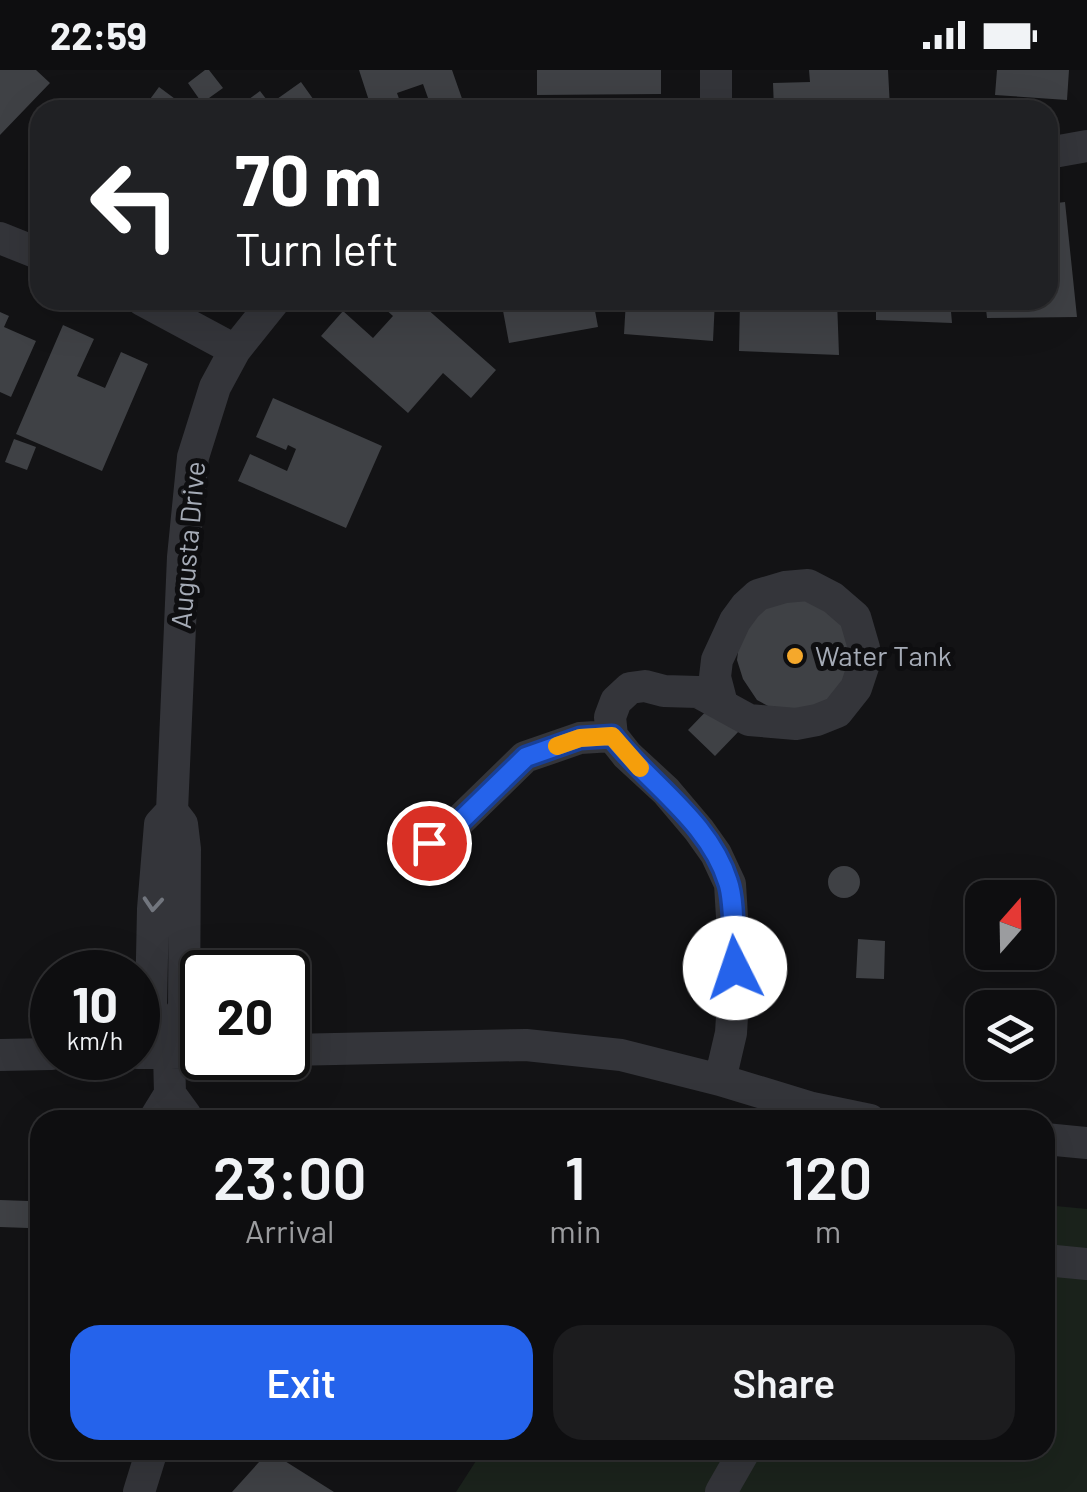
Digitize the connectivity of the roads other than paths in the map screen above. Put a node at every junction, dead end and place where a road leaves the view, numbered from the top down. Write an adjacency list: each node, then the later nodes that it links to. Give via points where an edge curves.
1 (716, 70): 2 (street)
2 (716, 100)
3 (1087, 146): 4 (street)
4 (1058, 150)
5 (0, 238): 6 (street)
6 (30, 250)
7 (161, 310): 9 (street)
8 (267, 310): 9 (street, Augusta Drive)
9 (235, 350): 13 (street, Augusta Drive, via 215,386 193,456 172,811 160,824)
10 (722, 704): 10 (street, via 749,720 784,724 838,712 864,664 856,618 808,586 758,595 735,622 717,660); 11 (street, via 698,692 630,688 610,717)
11 (612, 736): 12 (street, via 580,738 526,757 449,832); 18 (street, via 699,830 730,884 735,968)
12 (410, 855)
13 (152, 950)
14 (310, 1050): 18 (street, via 526,1046 621,1055)
15 (30, 1054): 16 (street)
16 (0, 1055)
17 (160, 1077): 19 (street, Augusta Drive)
18 (720, 1080): 20 (street)
19 (170, 1110)
20 (822, 1110)
21 (1055, 1141): 22 (street)
22 (1087, 1143)
23 (1055, 1261): 24 (street)
24 (1087, 1264)
25 (149, 1460): 27 (street)
26 (739, 1460): 28 (street)
27 (138, 1492)
28 (721, 1492)

